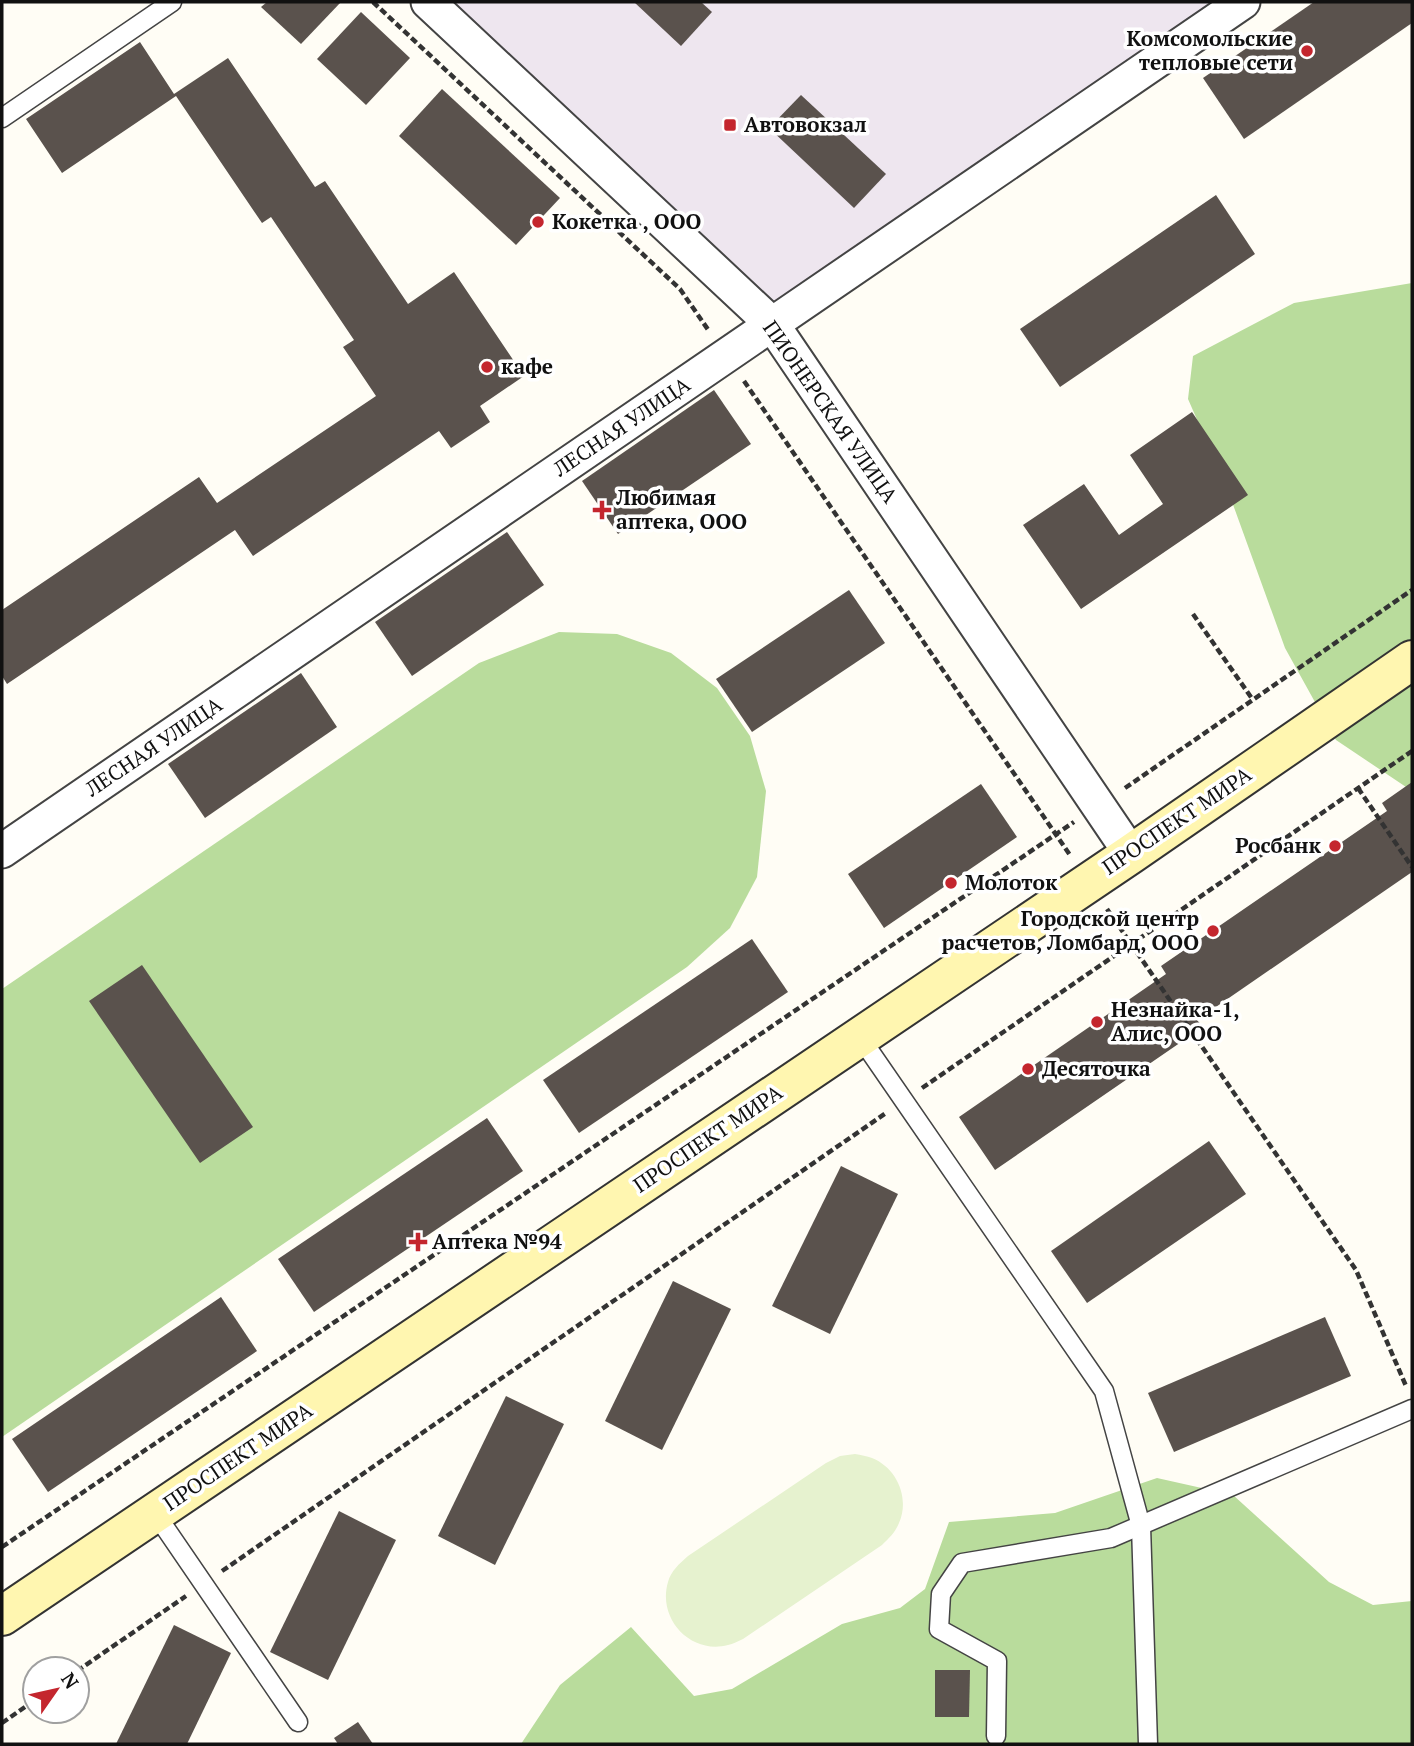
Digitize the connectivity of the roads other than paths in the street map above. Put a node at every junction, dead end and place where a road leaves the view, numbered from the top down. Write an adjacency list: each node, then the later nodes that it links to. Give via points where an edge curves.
1 (172, 2): 4 (lane)
2 (428, 2): 5 (street, ПИОНЕРСКАЯ УЛИЦА)
3 (1243, 2): 5 (street, ЛЕСНАЯ УЛИЦА)
4 (2, 118)
5 (772, 324): 7 (street, ЛЕСНАЯ УЛИЦА); 8 (street, ПИОНЕРСКАЯ УЛИЦА)
6 (1412, 660): 8 (street, ПРОСПЕКТ МИРА)
7 (2, 851)
8 (1131, 854): 9 (street, ПРОСПЕКТ МИРА)
9 (860, 1037): 11 (street, ПРОСПЕКТ МИРА); 12 (lane, via 1104,1391)
10 (1412, 1409): 12 (lane)
11 (155, 1513): 13 (street, ПРОСПЕКТ МИРА); 14 (lane)
12 (1141, 1526): 15 (lane, via 1111,1538 962,1563 941,1594 939,1629 997,1661); 16 (lane)
13 (2, 1616)
14 (298, 1721)
15 (996, 1736)
16 (1148, 1744)

